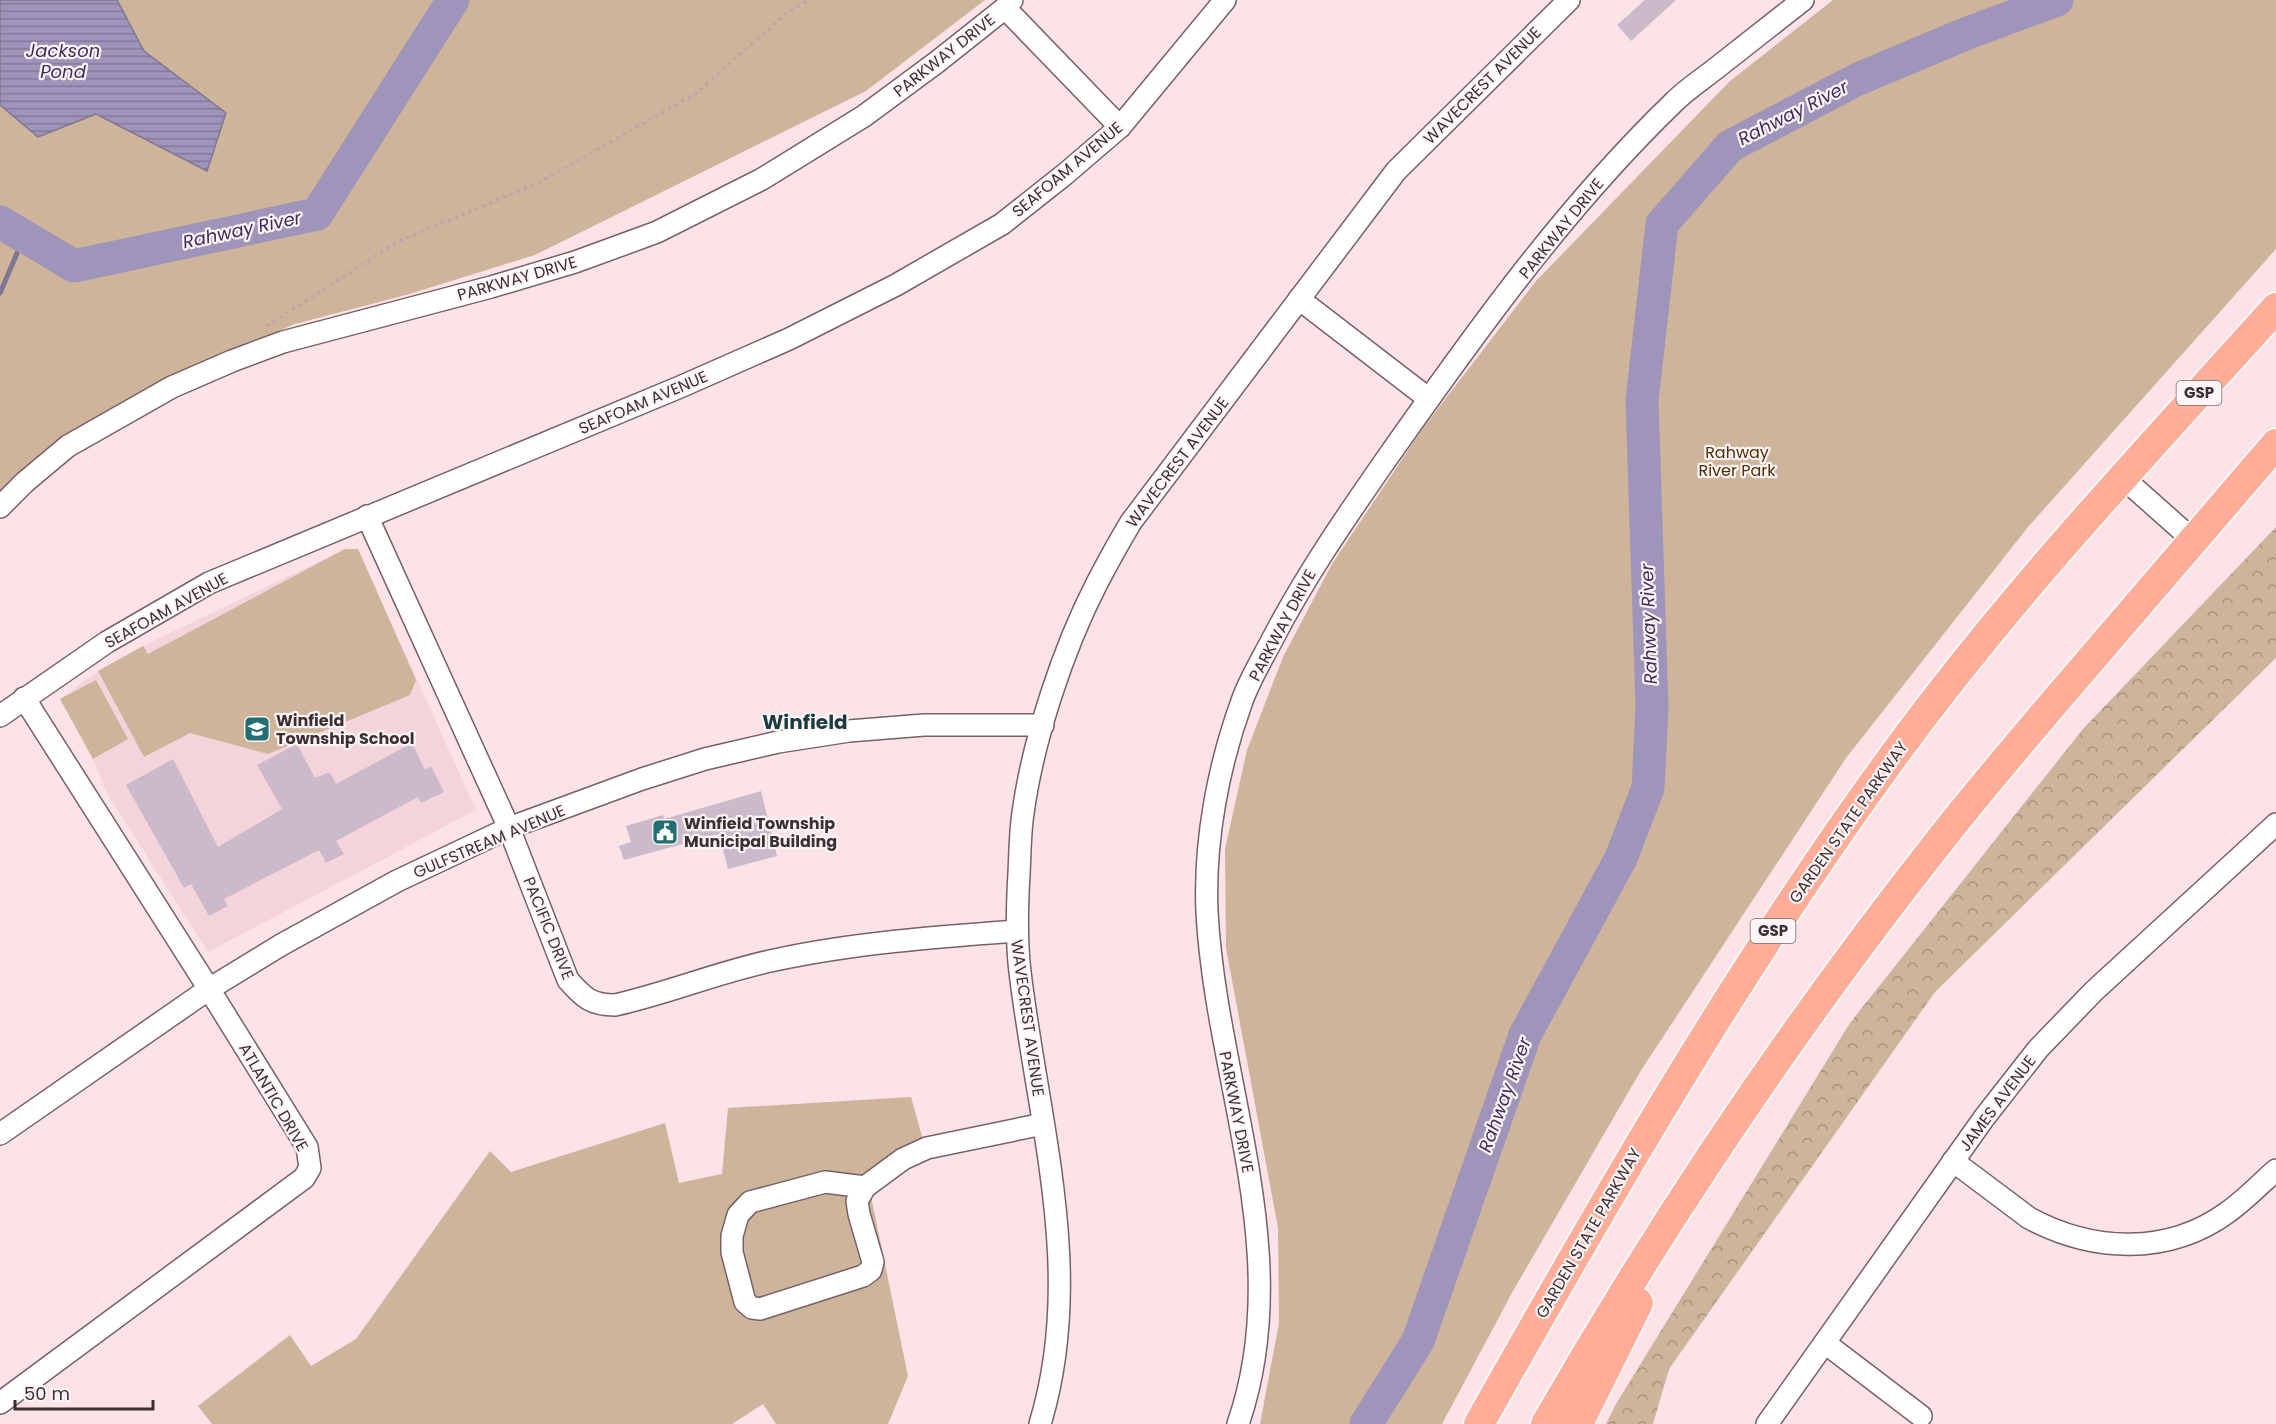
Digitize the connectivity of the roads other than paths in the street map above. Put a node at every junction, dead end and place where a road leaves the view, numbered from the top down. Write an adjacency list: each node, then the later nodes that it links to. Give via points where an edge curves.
1 (1225, 0): 5 (street, SEAFOAM AVENUE)
2 (1569, 0): 6 (street, WAVECREST AVENUE, via 1396,171)
3 (1803, 0): 8 (street, PARKWAY DRIVE, via 1677,98 1617,160 1564,220)
4 (1009, 4): 5 (street); 12 (street, PARKWAY DRIVE, via 864,116 762,178 657,232 565,265 283,342 232,361 172,387 68,446)
5 (1120, 127): 13 (street, SEAFOAM AVENUE, via 1002,224 896,285 713,373)
6 (1299, 299): 8 (street); 17 (street, WAVECREST AVENUE, via 1131,522 1074,635)
7 (2276, 308): 11 (highway, GARDEN STATE PARKWAY / GSP)
8 (1429, 399): 32 (street, PARKWAY DRIVE, via 1326,545 1289,606 1243,697 1229,742 1211,830 1207,908 1210,947 1259,1239 1258,1338)
9 (2276, 444): 14 (highway)
10 (2276, 464): 14 (street)
11 (2122, 477): 14 (street); 33 (highway, GARDEN STATE PARKWAY / GSP, via 1943,690 1817,864 1674,1086)
12 (0, 507)
13 (367, 516): 15 (street, SEAFOAM AVENUE, via 209,583 107,642); 19 (street, PACIFIC DRIVE)
14 (2193, 540): 22 (highway, via 1942,837 1812,1008)
15 (24, 698): 16 (street, SEAFOAM AVENUE); 21 (street, ATLANTIC DRIVE)
16 (0, 716)
17 (1043, 725): 19 (street, GULFSTREAM AVENUE, via 924,725 778,742 642,779); 20 (street, WAVECREST AVENUE, via 1023,814)
18 (2276, 824): 25 (street, JAMES AVENUE, via 2062,1023 2018,1073)
19 (509, 828): 20 (street, PACIFIC DRIVE, via 568,980 584,997 599,1005 636,1001 795,956 908,940); 21 (street, GULFSTREAM AVENUE, via 397,881)
20 (1017, 931): 23 (street, WAVECREST AVENUE)
21 (209, 989): 24 (street, GULFSTREAM AVENUE); 29 (street, ATLANTIC DRIVE, via 307,1148 310,1168 304,1178)
22 (1736, 1118): 34 (highway, via 1660,1233); 35 (highway, via 1669,1239)
23 (1043, 1124): 27 (street, via 927,1148 903,1159); 31 (street, WAVECREST AVENUE, via 1060,1273 1055,1353)
24 (0, 1134)
25 (1953, 1161): 26 (street, via 2041,1224 2083,1240 2129,1245 2173,1238 2216,1220); 28 (street, JAMES AVENUE)
26 (2276, 1170)
27 (865, 1187): 27 (street, via 858,1207 873,1262 871,1270 863,1276 760,1309 745,1302 732,1252 732,1236 738,1215 750,1202 825,1182)
28 (1825, 1343): 30 (street); 36 (street, JAMES AVENUE)
29 (0, 1403)
30 (1921, 1416)
31 (1040, 1424)
32 (1239, 1424)
33 (1479, 1424)
34 (1546, 1424)
35 (1578, 1424)
36 (1767, 1424)

